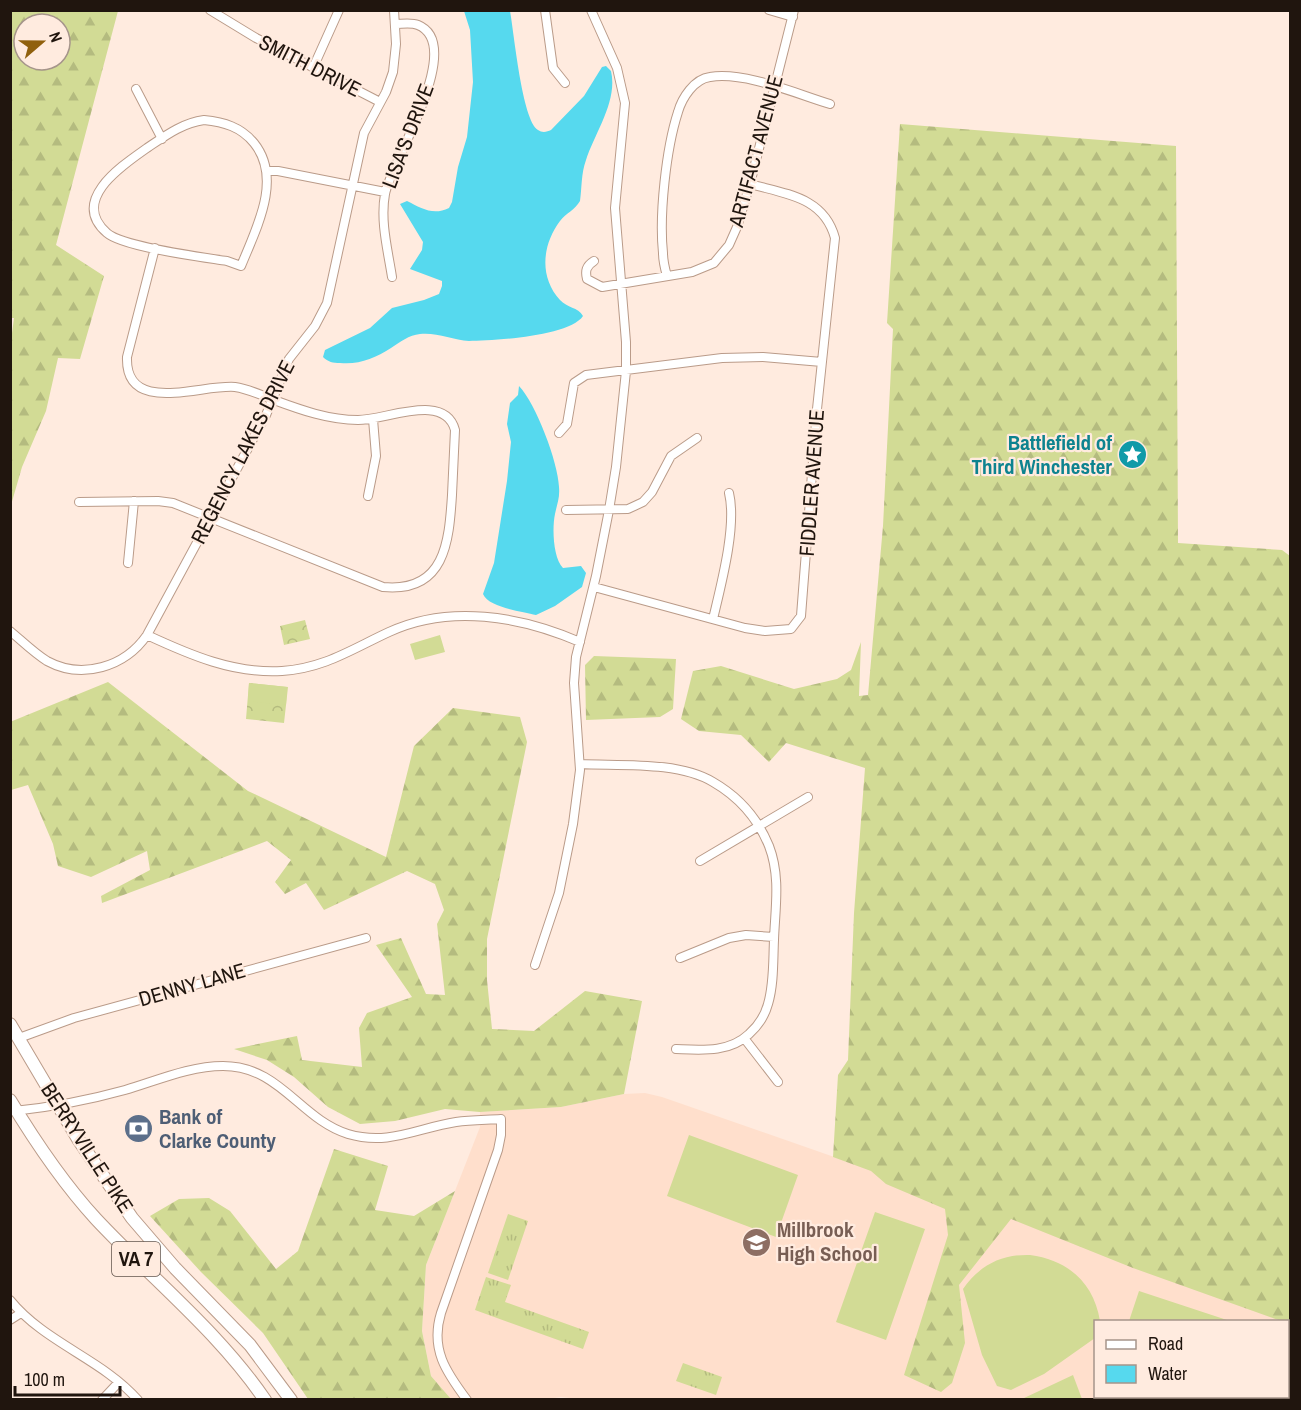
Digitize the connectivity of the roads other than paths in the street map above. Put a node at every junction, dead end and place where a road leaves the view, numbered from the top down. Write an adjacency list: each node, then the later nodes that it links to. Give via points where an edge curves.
1 (210, 10): 9 (street, SMITH DRIVE)
2 (339, 10): 9 (street)
3 (394, 10): 8 (street, REGENCY LAKES DRIVE)
4 (545, 10): 10 (street, via 553,68)
5 (591, 10): 24 (street, via 617,68 625,103 615,208)
6 (769, 10): 7 (street)
7 (793, 14): 11 (street, ARTIFACT AVENUE)
8 (395, 24): 13 (street, REGENCY LAKES DRIVE, via 393,72); 19 (street, LISA'S DRIVE, via 424,28 432,43 433,62 422,109)
9 (313, 68): 13 (street, SMITH DRIVE)
10 (565, 83)
11 (774, 86): 14 (street); 17 (street, ARTIFACT AVENUE); 22 (street, via 734,76 708,77 692,86 678,111 667,167 662,217)
12 (136, 89): 15 (street)
13 (380, 102): 18 (street, REGENCY LAKES DRIVE, via 364,134)
14 (830, 104)
15 (162, 139): 16 (street, via 195,121 222,123 251,140); 20 (street, via 112,173 98,194 95,207 102,228 114,238)
16 (267, 171): 18 (street); 20 (street, via 267,192 242,266)
17 (750, 184): 22 (street, ARTIFACT AVENUE, via 729,245 714,263); 25 (street, FIDDLER AVENUE, via 812,204 832,225 835,237)
18 (352, 185): 19 (street); 27 (street, REGENCY LAKES DRIVE, via 327,303 289,359)
19 (385, 192): 23 (street, LISA'S DRIVE, via 384,217)
20 (155, 248): 27 (street, via 127,357 135,384 159,394 237,387)
21 (594, 261): 24 (street, ARTIFACT AVENUE, via 587,267 587,279 602,287)
22 (667, 276): 24 (street, ARTIFACT AVENUE)
23 (392, 277)
24 (620, 283): 26 (street)
25 (822, 362): 26 (street, via 742,357); 40 (street, FIDDLER AVENUE, via 801,616 790,629 776,632)
26 (626, 371): 29 (street, via 586,375 574,383 567,424); 36 (street)
27 (273, 400): 28 (street, via 329,417); 37 (street, REGENCY LAKES DRIVE)
28 (373, 419): 32 (street, via 376,456); 37 (street, via 434,410 446,414 455,430 448,536 441,561 418,581 382,587)
29 (559, 433)
30 (697, 438): 36 (street, via 671,456 643,502 628,509)
31 (729, 493): 40 (street, via 731,520)
32 (368, 496)
33 (134, 501): 34 (street); 37 (street, via 173,503); 38 (street)
34 (79, 502)
35 (566, 510): 36 (street)
36 (609, 510): 39 (street)
37 (211, 518): 42 (street, REGENCY LAKES DRIVE)
38 (128, 562)
39 (594, 587): 40 (street, FIDDLER AVENUE); 43 (street)
40 (713, 619)
41 (10, 631): 42 (street, REGENCY LAKES DRIVE, via 51,663 80,669 117,663 134,652)
42 (147, 635): 43 (street, via 225,666 283,671 330,661 390,631 459,615 546,630)
43 (579, 642): 44 (street, via 574,684)
44 (580, 764): 46 (street, via 694,774 734,797); 51 (street, via 565,867)
45 (808, 797): 46 (street)
46 (759, 826): 47 (street); 48 (street, via 776,872)
47 (700, 861)
48 (774, 937): 50 (street, via 729,938); 54 (street, via 768,1006)
49 (366, 938): 53 (street, DENNY LANE, via 84,1016)
50 (680, 958)
51 (535, 965)
52 (10, 1024): 53 (highway, BERRYVILLE PIKE / VA 7)
53 (19, 1038): 57 (highway, BERRYVILLE PIKE / VA 7)
54 (744, 1038): 55 (street, via 717,1049); 56 (street)
55 (676, 1049)
56 (778, 1082)
57 (58, 1106): 58 (street); 66 (highway, BERRYVILLE PIKE / VA 7, via 132,1218 250,1345); 67 (street, via 196,1069 223,1066 243,1069 276,1083 327,1125 357,1136 390,1138 455,1122 501,1119 498,1150 436,1332 446,1370)
58 (13, 1108): 65 (highway, BERRYVILLE PIKE / VA 7, via 72,1191 220,1343)
59 (10, 1300): 60 (street)
60 (21, 1313): 61 (street); 62 (street)
61 (10, 1320)
62 (118, 1383): 63 (street); 64 (street)
63 (102, 1400)
64 (138, 1400)
65 (265, 1400)
66 (291, 1400)
67 (467, 1400)

